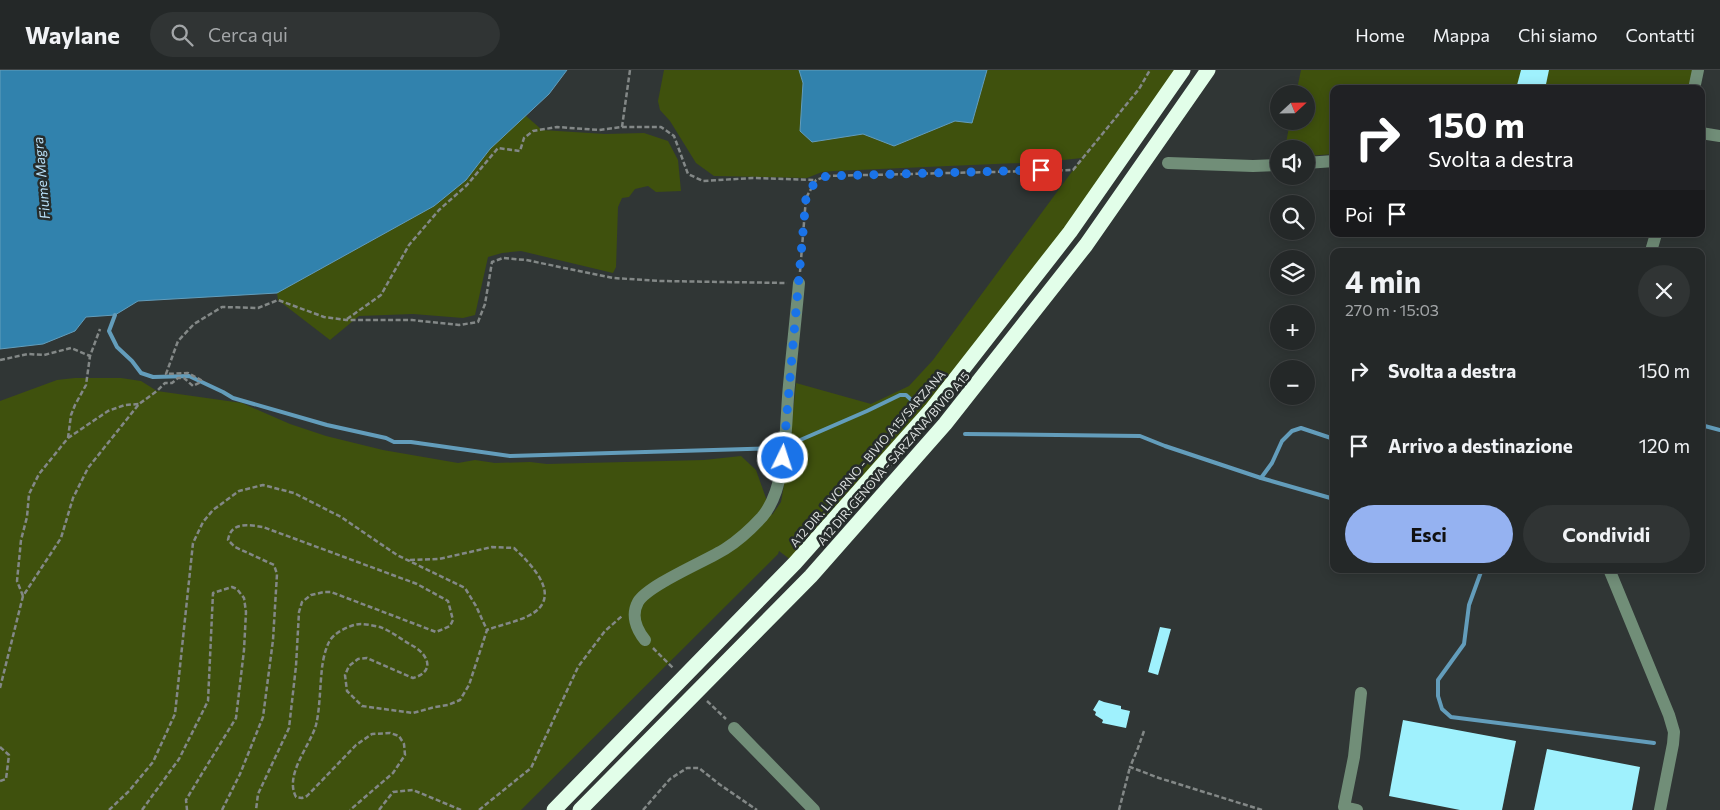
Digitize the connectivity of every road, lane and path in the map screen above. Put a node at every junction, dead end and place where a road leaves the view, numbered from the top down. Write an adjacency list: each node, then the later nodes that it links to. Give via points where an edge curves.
1 (630, 70): 7 (path)
2 (1150, 70): 14 (path, via 1073,170 827,176)
3 (1183, 70): 44 (highway, A12 DIR. LIVORNO - BIVIO A15/SARZANA, via 1070,232 931,410 795,563)
4 (1208, 70): 45 (highway, A12 DIR. GENOVA - SARZANA/BIVIO A15, via 1086,245 945,424 811,576)
5 (1698, 70): 6 (street)
6 (1695, 85)
7 (622, 127): 14 (path, via 660,127 674,136 688,174 703,181 753,178); 16 (path, via 599,130 557,127 533,131 524,138 520,151 498,148 409,245 381,295)
8 (1705, 134): 9 (street)
9 (1720, 136)
10 (1330, 161): 11 (street)
11 (1315, 162)
12 (1168, 163): 13 (street)
13 (1270, 165)
14 (816, 180): 15 (path, via 806,198)
15 (799, 283): 16 (path, via 613,278 503,258 492,262 486,304 478,322 459,325 412,320); 25 (street, via 783,458 776,492 766,512 726,549 651,589)
16 (346, 320): 20 (path, via 278,300 258,308 222,307 194,324 178,341 166,374 188,373 201,382 193,386 184,378 178,378 172,383 164,383)
17 (100, 329): 18 (path)
18 (90, 356): 19 (path, via 71,348); 21 (path, via 86,385 74,405)
19 (0, 360)
20 (139, 404): 21 (path, via 108,411); 24 (path, via 88,468 73,498 61,538)
21 (68, 438): 24 (path, via 39,474 29,494 17,580)
22 (408, 560): 26 (path, via 465,588); 26 (path, via 440,559 492,547 514,548 539,575 546,600 529,616); 35 (path, via 341,517 294,493 263,486 239,491 213,510 193,543 175,714 153,762)
23 (1611, 573): 52 (street, via 1674,732)
24 (23, 596): 28 (path)
25 (638, 601): 27 (street, via 636,630); 43 (path, via 605,631 578,667 531,768)
26 (487, 630): 40 (path, via 460,700 413,714 362,706 347,691 344,675 358,659 367,658 413,678 428,667 417,648 380,627 361,624 343,629 329,640 322,666 316,726 292,783 296,796 307,796 356,745 372,734 396,734 405,749 405,755 393,773)
27 (645, 640)
28 (0, 688)
29 (1361, 693): 51 (street, via 1354,757 1344,807)
30 (734, 728): 48 (street)
31 (1144, 730): 33 (path)
32 (0, 746): 34 (path, via 8,756 6,779)
33 (1130, 767): 49 (path); 50 (path)
34 (0, 781)
35 (109, 810)
36 (142, 810): 37 (path, via 179,759 208,702 213,593 232,587 244,598 246,612 236,718 190,792 186,800)
37 (187, 810)
38 (222, 810): 39 (path, via 263,717 273,640 277,574 274,565 228,540 234,528 246,524 417,584 448,601 453,620 450,626 436,632 332,592 311,595 302,602 289,728 258,794)
39 (256, 810)
40 (350, 810)
41 (379, 810): 42 (path, via 393,792 413,790)
42 (461, 810)
43 (479, 810)
44 (554, 810)
45 (580, 810)
46 (643, 810): 47 (path, via 670,778 688,768 699,768)
47 (757, 810)
48 (814, 810)
49 (1119, 810)
50 (1262, 810)
51 (1357, 810)
52 (1660, 810)

